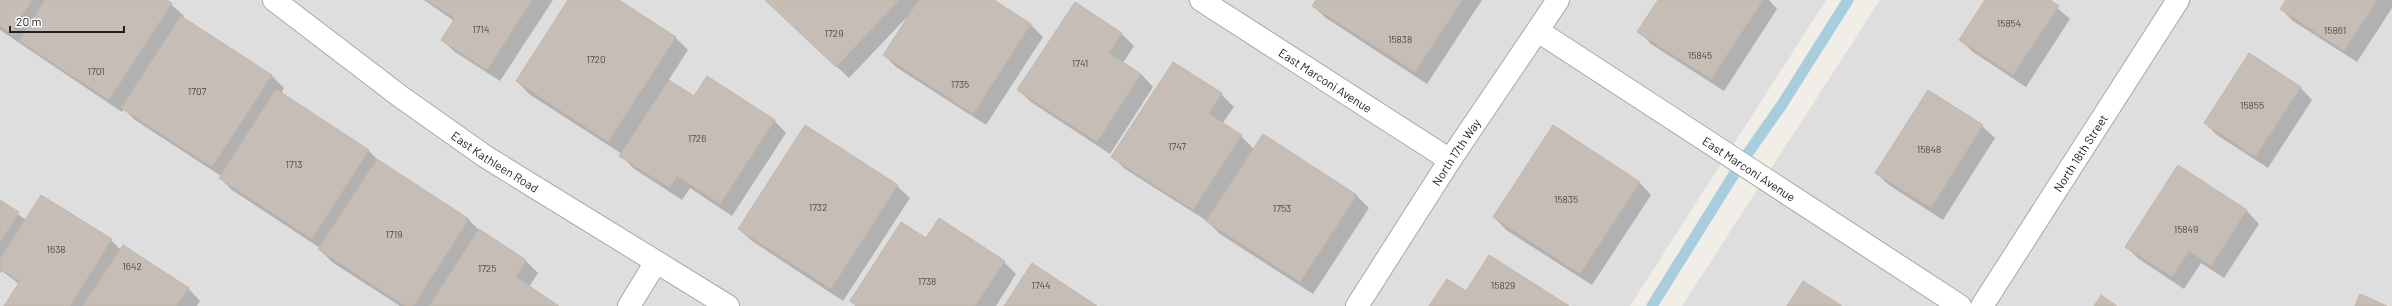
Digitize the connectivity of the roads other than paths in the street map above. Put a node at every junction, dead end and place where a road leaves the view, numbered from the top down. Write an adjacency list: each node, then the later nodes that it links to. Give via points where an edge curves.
1 (274, 0): 7 (street, East Kathleen Road, via 401,97 486,157)
2 (1201, 0): 6 (street, East Marconi Avenue)
3 (1558, 0): 5 (street, North 17th Way)
4 (2178, 0): 12 (street, North 18th Street)
5 (1538, 31): 6 (street, North 17th Way); 11 (street, East Marconi Avenue)
6 (1450, 160): 10 (street, North 17th Way)
7 (656, 262): 8 (street); 9 (street, East Kathleen Road)
8 (629, 306)
9 (728, 306)
10 (1357, 306)
11 (1960, 306)
12 (1982, 306)

